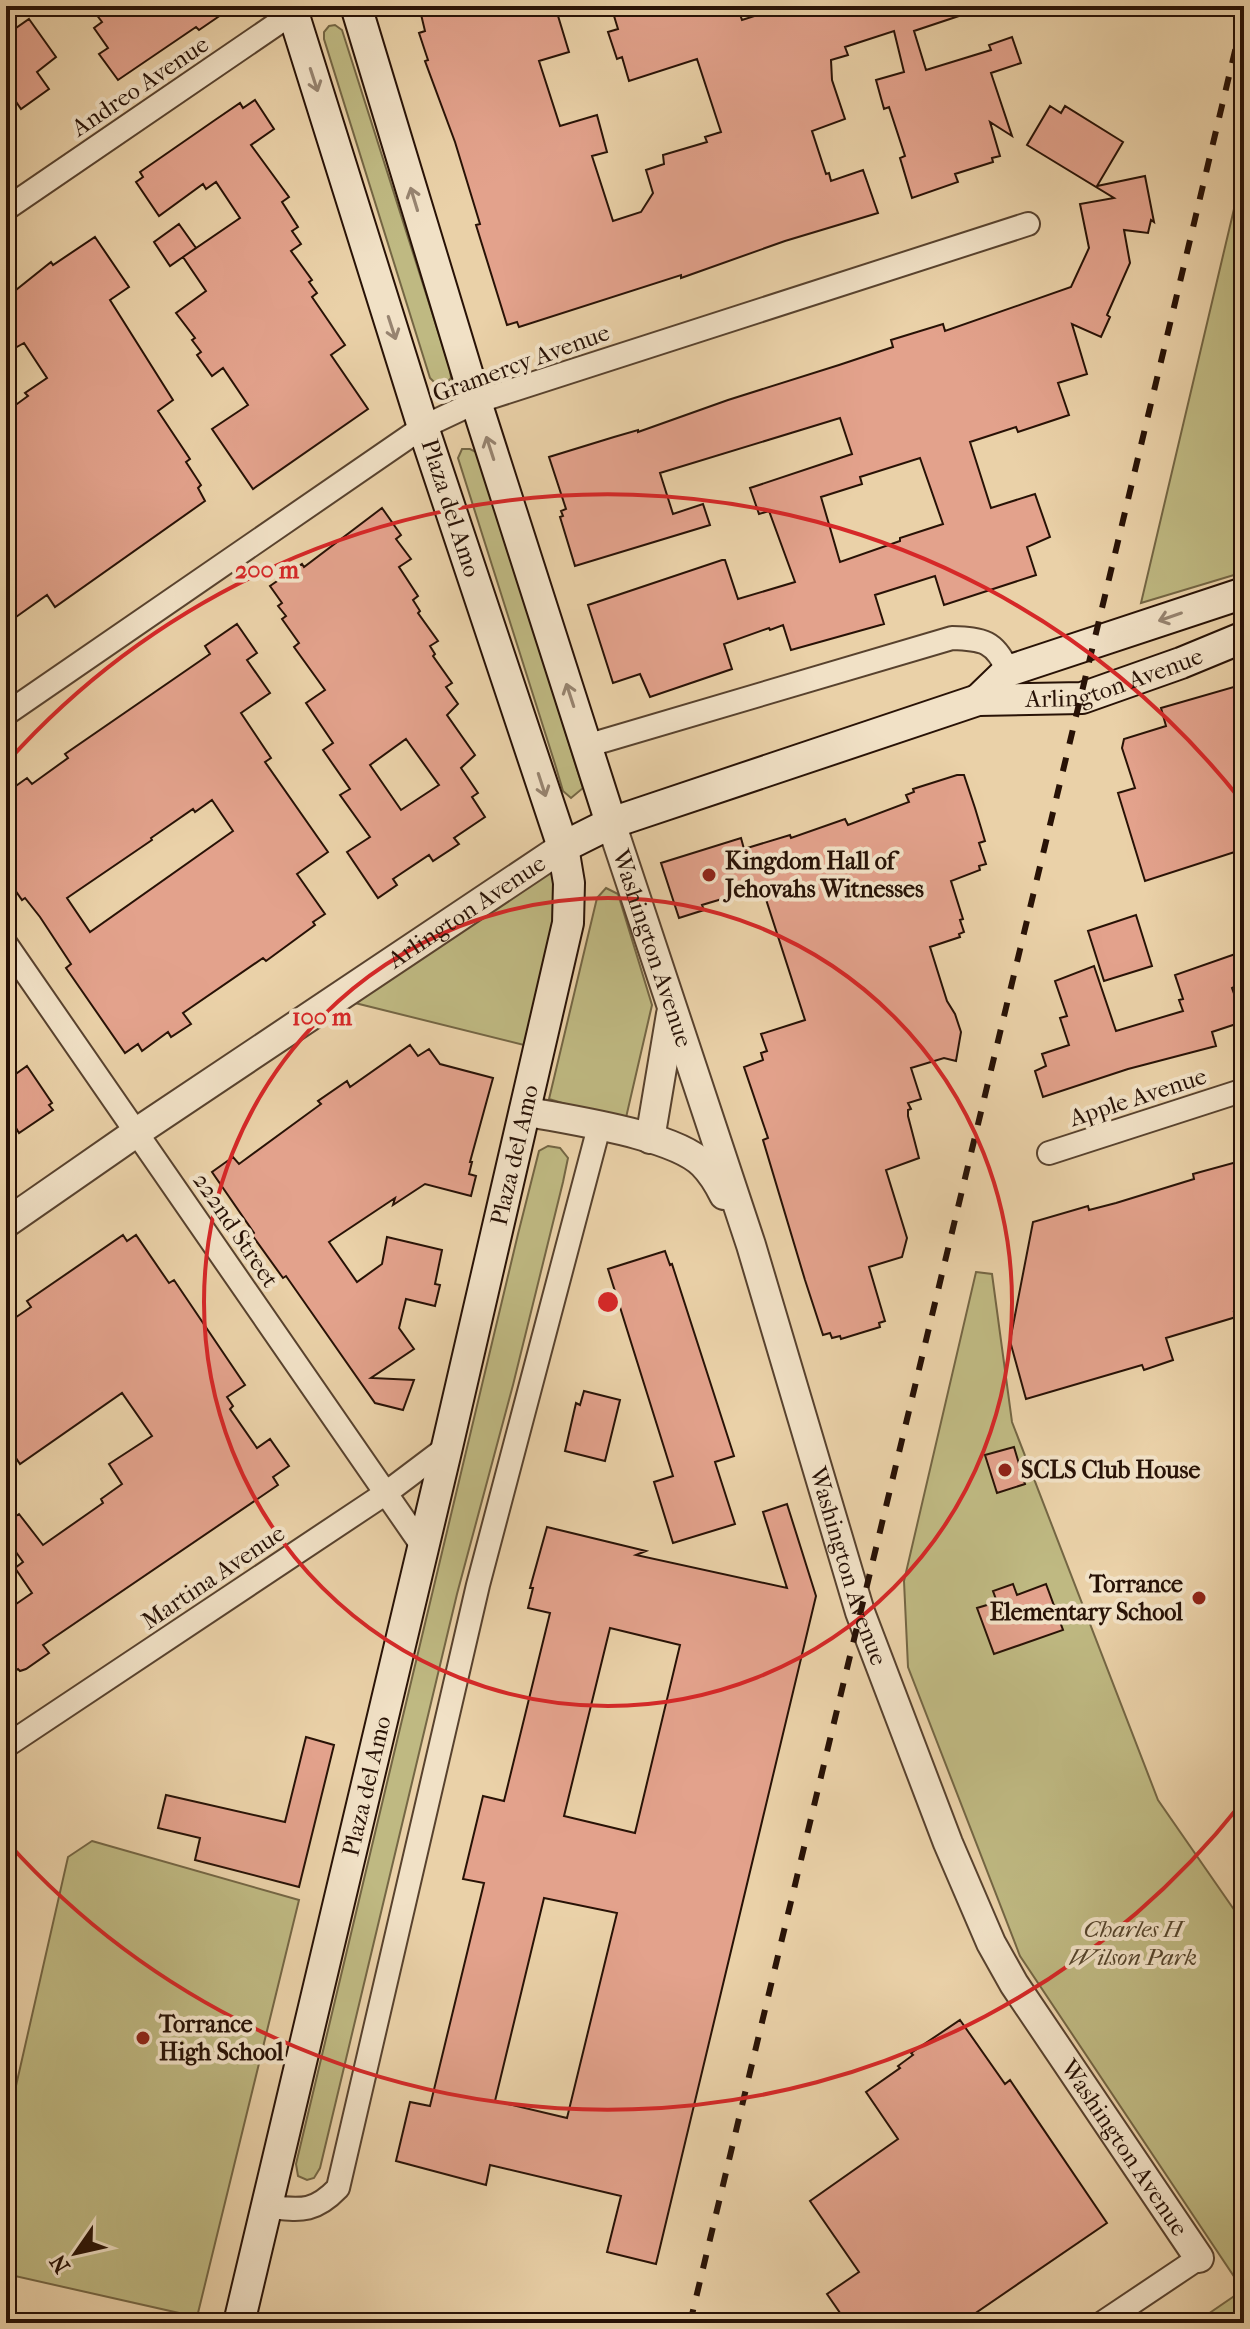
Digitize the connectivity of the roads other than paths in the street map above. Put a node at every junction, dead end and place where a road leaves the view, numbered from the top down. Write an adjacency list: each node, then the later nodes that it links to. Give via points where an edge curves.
1 (356, 6): 5 (main road, one-way to 1)
2 (296, 8): 3 (street, Andreo Avenue); 6 (main road, Plaza del Amo, one-way to 6)
3 (6, 209)
4 (1028, 224): 5 (street, Gramercy Avenue)
5 (476, 402): 6 (street, Gramercy Avenue); 12 (main road, one-way to 5)
6 (423, 427): 11 (street, Gramercy Avenue); 14 (main road, Plaza del Amo, one-way to 14)
7 (1244, 593): 9 (main road, Arlington Avenue, one-way to 9)
8 (1244, 637): 10 (main road, Arlington Avenue, via 1082,698)
9 (1008, 671): 10 (main road, Arlington Avenue); 12 (street, Arlington Avenue, via 1000,651 976,639 952,638)
10 (978, 700): 13 (main road, Arlington Avenue)
11 (6, 714)
12 (586, 746): 13 (main road)
13 (611, 823): 14 (main road, Arlington Avenue); 16 (street, Washington Avenue)
14 (563, 847): 18 (main road, Plaza del Amo, via 568,923); 20 (street, Arlington Avenue)
15 (6, 944): 20 (street, 222nd Street)
16 (672, 1008): 21 (street); 24 (street, Washington Avenue)
17 (1244, 1090): 22 (street, Apple Avenue)
18 (524, 1111): 19 (street); 25 (main road, Plaza del Amo)
19 (599, 1127): 21 (street); 29 (street, via 478,1585 338,2188 322,2205 299,2210)
20 (137, 1132): 23 (street, Arlington Avenue); 26 (street, 222nd Street)
21 (650, 1139): 24 (street, via 702,1163)
22 (1049, 1153)
23 (6, 1223)
24 (751, 1245): 30 (street, Washington Avenue, via 860,1612 971,1899 1014,1984)
25 (447, 1447): 26 (street, Martina Avenue); 27 (main road, Plaza del Amo)
26 (386, 1493): 27 (street, 222nd Street); 28 (street, Martina Avenue)
27 (423, 1547): 29 (main road, Plaza del Amo)
28 (6, 1746)
29 (268, 2207): 31 (main road, Plaza del Amo)
30 (1199, 2258): 32 (street)
31 (239, 2323)
32 (1102, 2323)

